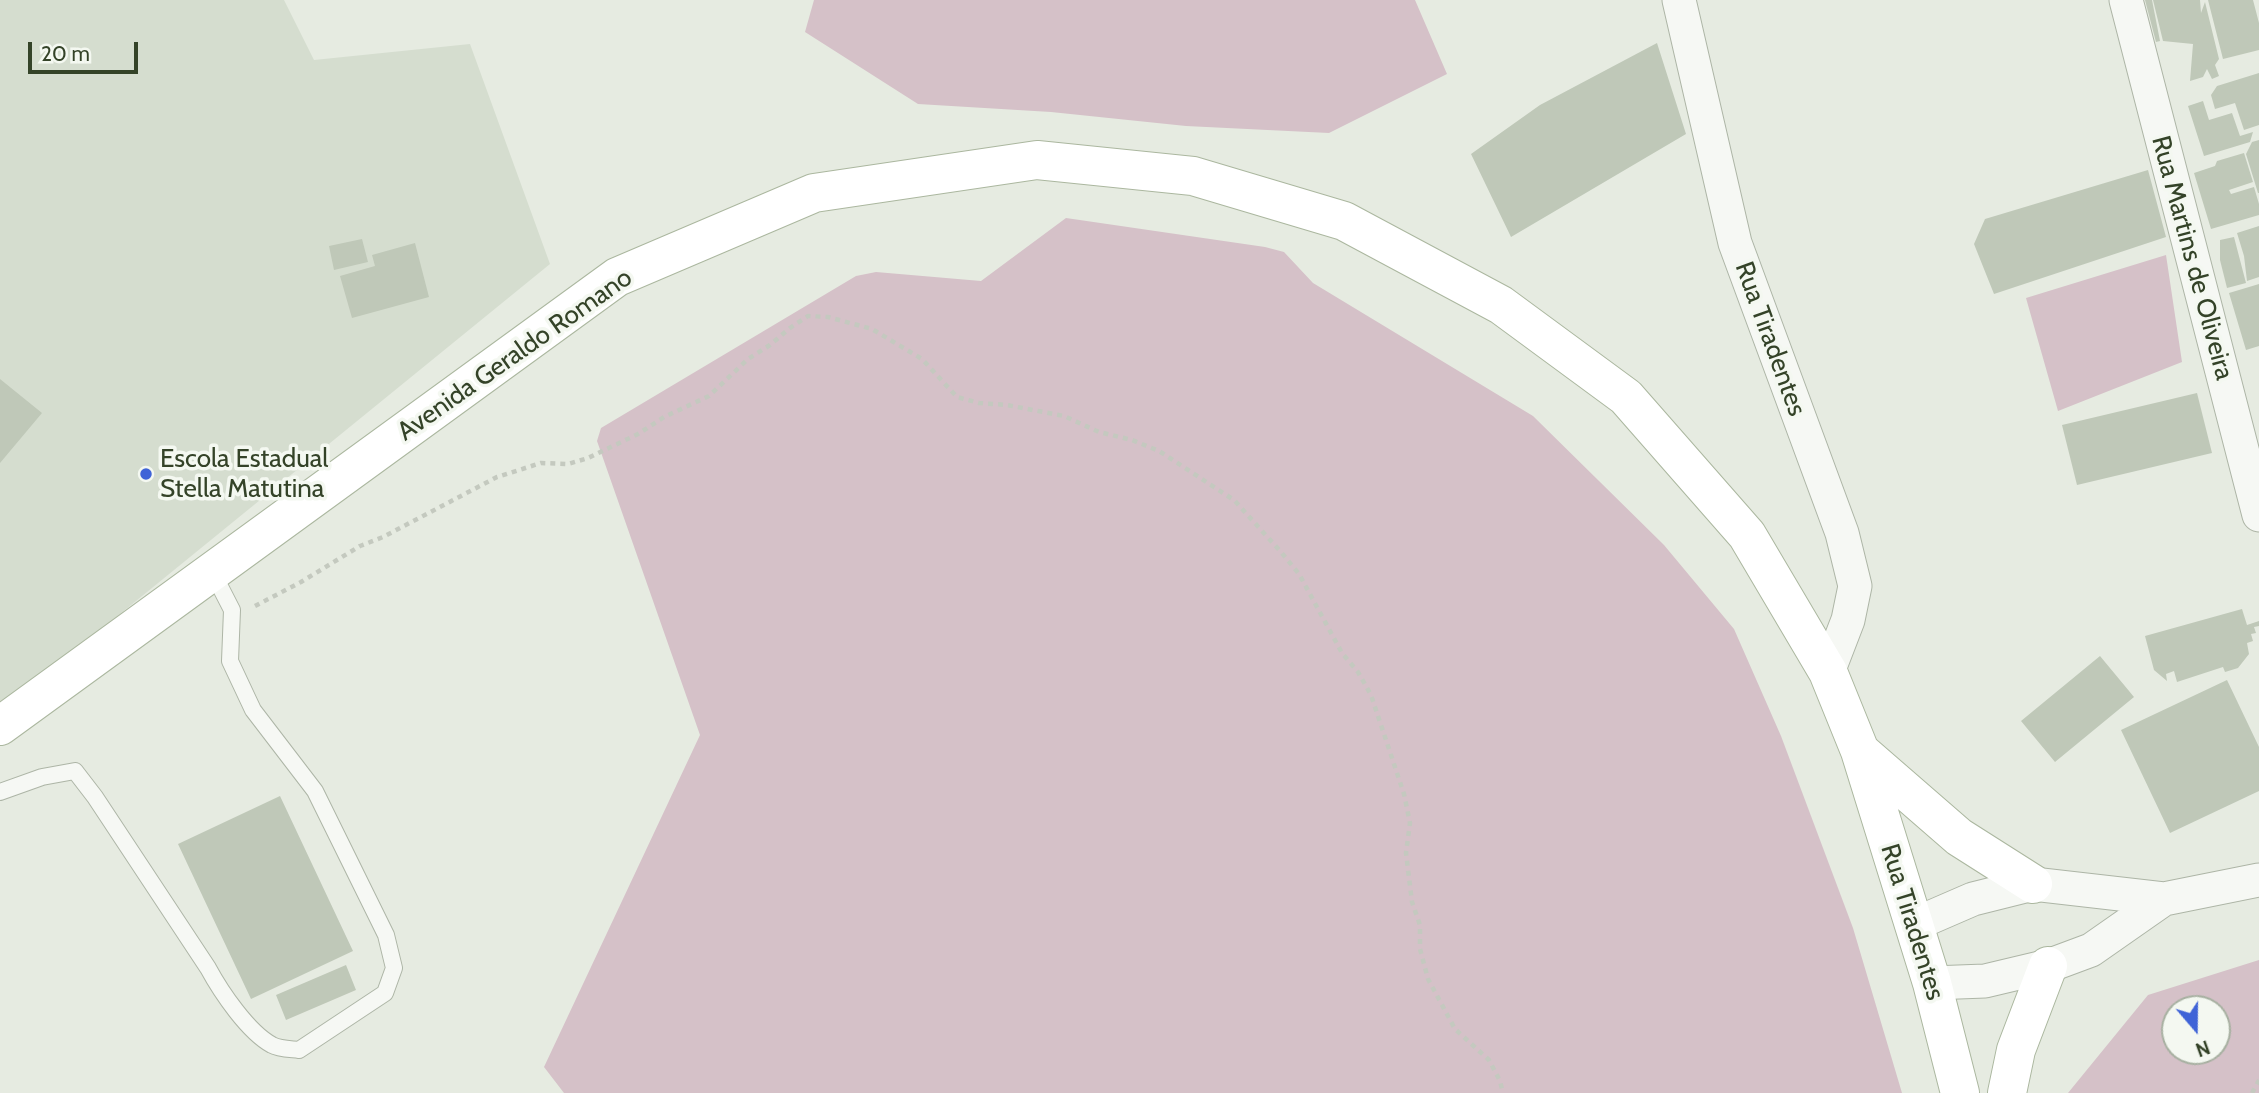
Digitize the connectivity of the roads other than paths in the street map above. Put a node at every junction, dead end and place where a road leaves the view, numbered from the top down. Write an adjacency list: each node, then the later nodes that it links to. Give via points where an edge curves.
1 (1679, 0): 5 (street, Rua Tiradentes, via 1735,243 1842,533 1855,586 1848,620)
2 (2126, 0): 3 (street, Rua Martins de Oliveira)
3 (2259, 516)
4 (213, 573): 5 (main road, Avenida Geraldo Romano, via 617,277 814,193 1037,160 1194,176 1344,221 1501,304 1626,397 1747,535); 6 (main road, Avenida Geraldo Romano); 8 (lane, via 232,610 230,661 253,710 315,792 386,934 394,968 386,993 299,1050 273,1045 244,1020 219,988 75,771)
5 (1828, 671): 7 (main road, Avenida Geraldo Romano)
6 (0, 726)
7 (1860, 751): 10 (main road, via 1959,837); 12 (main road, Rua Tiradentes)
8 (0, 792)
9 (2259, 880): 11 (street)
10 (2033, 884): 11 (street); 12 (street, via 1973,899)
11 (2164, 899): 13 (street, via 2091,950)
12 (1913, 925): 14 (main road, Rua Tiradentes)
13 (2048, 966): 14 (street, via 1985,981); 16 (main road, via 2016,1051)
14 (1932, 983): 15 (main road, Rua Tiradentes)
15 (1960, 1093)
16 (2007, 1093)

